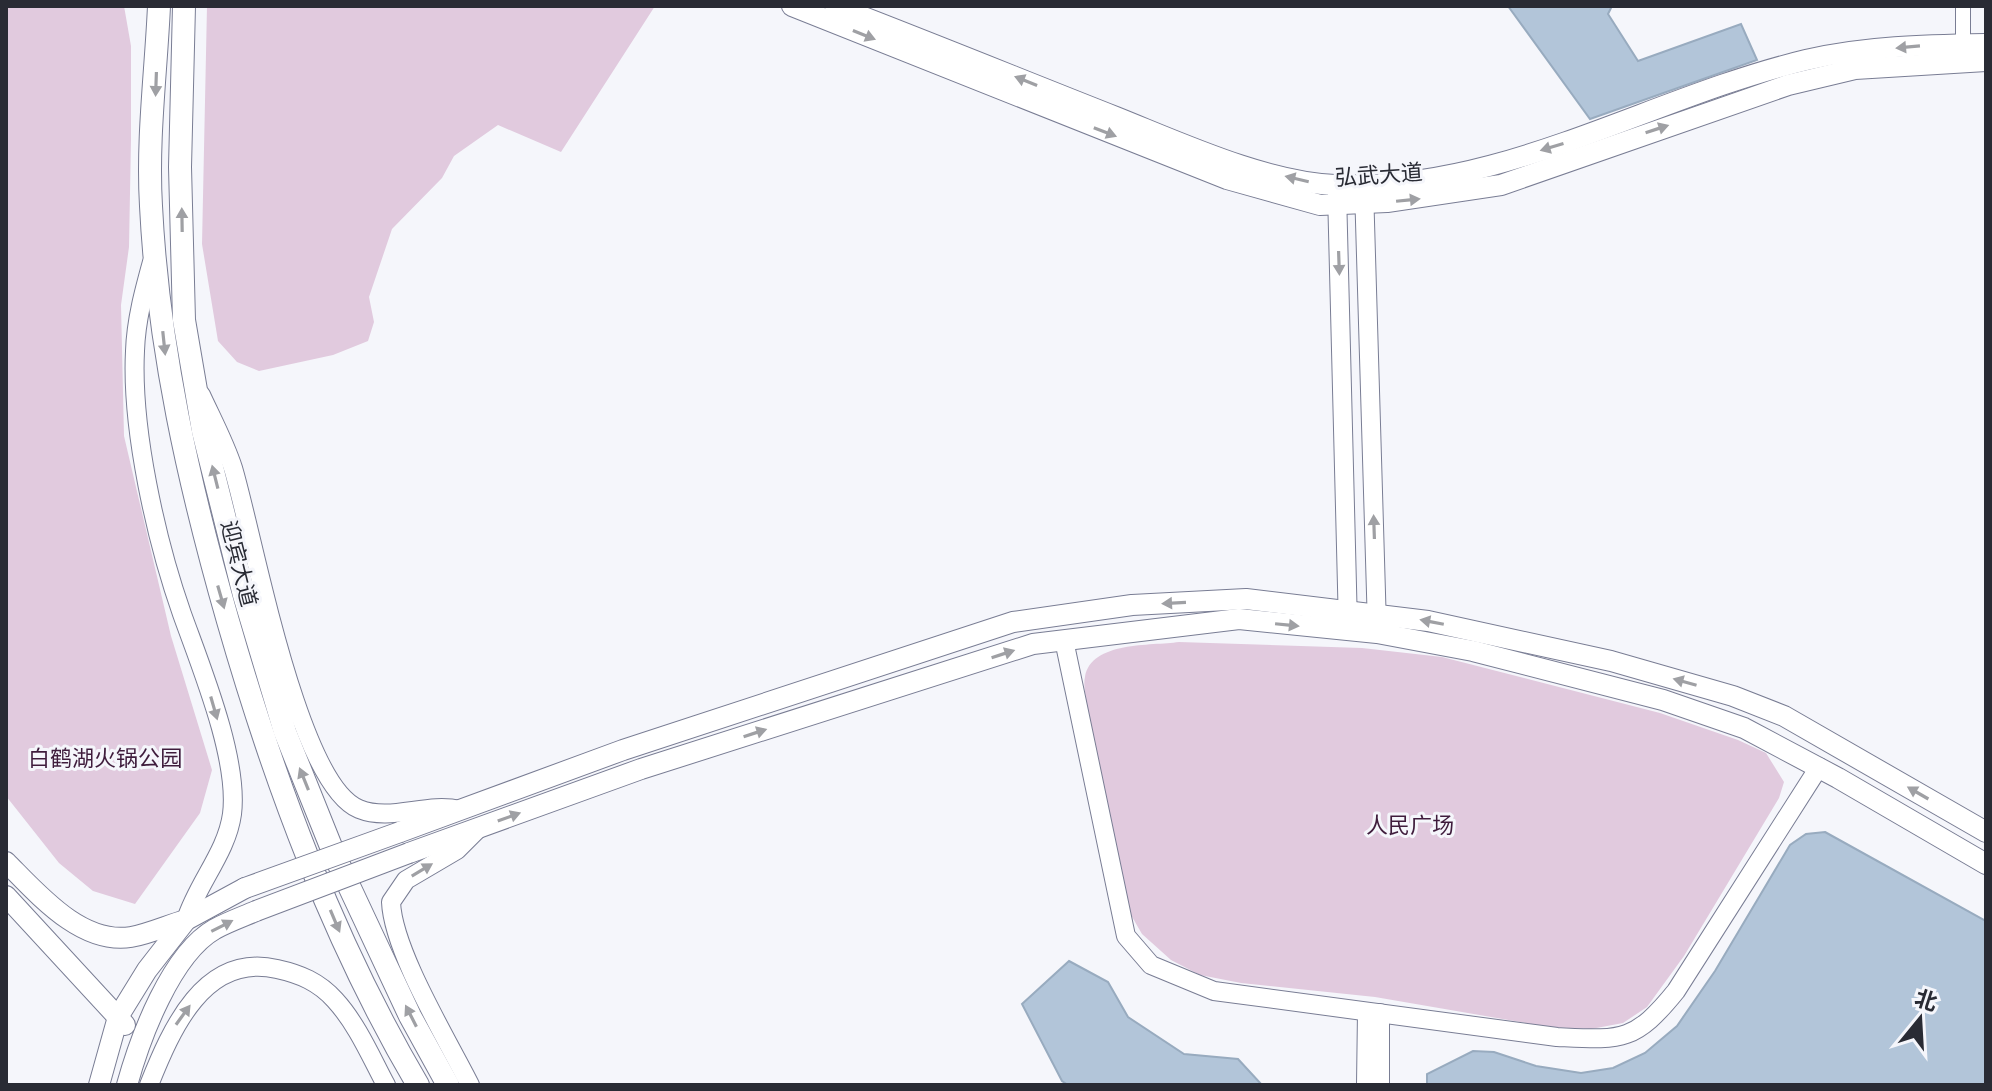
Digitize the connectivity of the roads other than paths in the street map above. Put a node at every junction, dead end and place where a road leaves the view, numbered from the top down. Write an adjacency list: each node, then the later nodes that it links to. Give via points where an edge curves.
1 (159, 6): 11 (main road, 迎宾大道, one-way to 11, via 151,204)
2 (184, 6): 12 (main road, 迎宾大道, one-way to 2, via 184,320)
3 (792, 6): 10 (main road, 弘武大道, one-way to 10, via 1227,179 1275,195)
4 (835, 6): 10 (main road, 弘武大道, one-way to 4, via 1169,138)
5 (1963, 6): 7 (street)
6 (1986, 44): 7 (main road, 弘武大道)
7 (1963, 53): 8 (main road, 弘武大道); 9 (main road, 弘武大道, via 1788,85 1501,185 1444,196)
8 (1986, 61)
9 (1364, 194): 10 (main road, 弘武大道); 14 (street, one-way to 9)
10 (1337, 195): 13 (street, one-way to 13)
11 (155, 251): 23 (street, one-way to 23, via 134,353 144,466 181,611 217,720 232,812); 31 (main road, 迎宾大道, one-way to 31, via 166,365 200,521 246,682 300,838 348,951)
12 (194, 380): 17 (street, via 232,466 256,568 298,704 333,790 371,813 432,806); 32 (main road, 迎宾大道, one-way to 12, via 334,854 285,732 244,595)
13 (1348, 621): 14 (main road); 15 (main road, one-way to 13, via 1239,619); 17 (main road, one-way to 17, via 1246,599 1132,605 1013,622 623,750)
14 (1377, 624): 16 (main road, via 1663,700 1744,728); 19 (main road, one-way to 14, via 1784,716 1749,702 1611,661 1428,621)
15 (1064, 640): 18 (main road, one-way to 15, via 641,769 1033,644); 24 (street, via 1126,936 1151,965 1214,991)
16 (1819, 767): 21 (main road); 24 (street, via 1651,1022 1614,1039 1557,1037)
17 (460, 810): 23 (main road, bridge, via 245,888)
18 (479, 828): 26 (main road, one-way to 18, bridge, via 153,1008 214,930); 33 (street, one-way to 18, via 422,992 391,902 406,880 457,850)
19 (1986, 832)
20 (6, 862): 23 (main road, via 63,916 111,938 133,937)
21 (1986, 864)
22 (6, 896): 25 (main road)
23 (186, 920): 25 (main road)
24 (1374, 1013): 34 (street); 35 (street)
25 (118, 1017): 26 (main road); 27 (main road)
26 (139, 1044): 28 (main road)
27 (99, 1085)
28 (127, 1085)
29 (149, 1085): 30 (street, one-way to 30, via 171,1032 199,994 212,981 248,965 314,981 354,1026)
30 (386, 1085)
31 (418, 1085)
32 (448, 1085)
33 (470, 1085)
34 (1366, 1085)
35 (1380, 1085)

